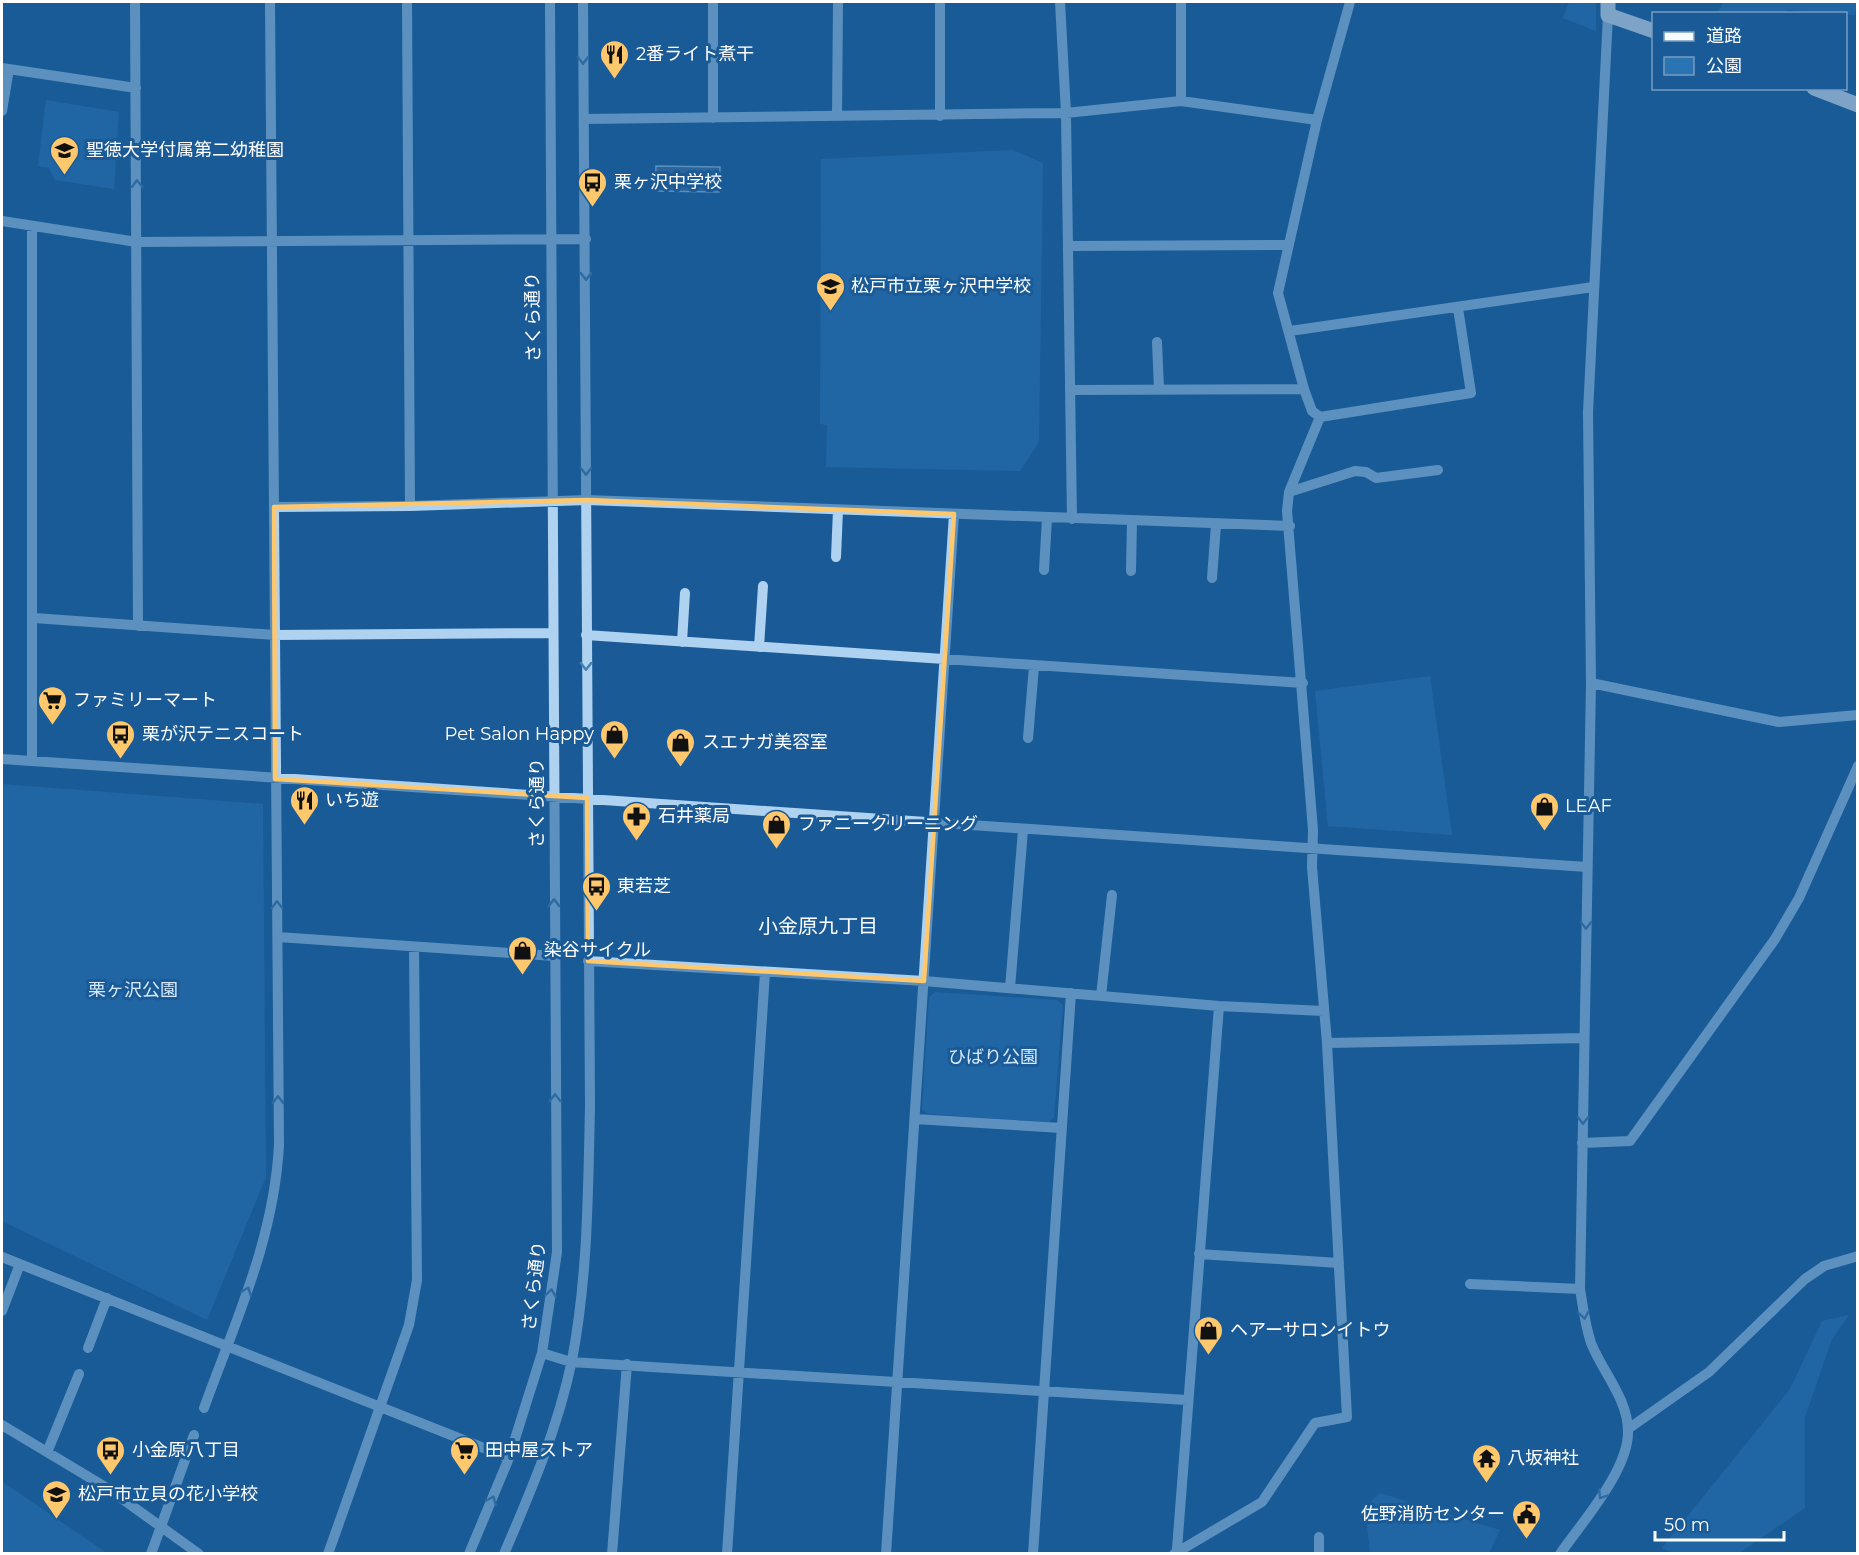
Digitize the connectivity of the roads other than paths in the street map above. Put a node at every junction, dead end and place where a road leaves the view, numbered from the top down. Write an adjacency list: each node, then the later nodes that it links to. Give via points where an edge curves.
1 (135, 2): 15 (street)
2 (270, 2): 32 (street)
3 (407, 2): 30 (street)
4 (550, 2): 28 (street, さくら通り)
5 (583, 2): 24 (street, one-way to 24)
6 (713, 2): 23 (street)
7 (838, 2): 21 (street)
8 (940, 2): 22 (street)
9 (1060, 2): 20 (street)
10 (1181, 2): 17 (street)
11 (1350, 2): 25 (street)
12 (1608, 8): 13 (main road); 35 (street)
13 (1652, 31)
14 (5, 69): 15 (street); 19 (street)
15 (136, 88): 31 (street, one-way to 15)
16 (1819, 90): 18 (main road)
17 (1181, 101): 20 (street); 25 (street)
18 (1857, 105)
19 (2, 111)
20 (1066, 113): 22 (street); 34 (street)
21 (837, 116): 22 (street); 23 (street)
22 (940, 116)
23 (713, 118): 24 (street)
24 (584, 120): 29 (street)
25 (1317, 120): 33 (street)
26 (2, 221): 27 (street)
27 (32, 226): 31 (street); 62 (street)
28 (549, 239): 29 (street); 30 (street); 46 (street, さくら通り)
29 (586, 239): 45 (street, one-way to 45)
30 (410, 241): 32 (street); 47 (street)
31 (137, 242): 32 (street); 63 (street)
32 (273, 243): 48 (street)
33 (1287, 245): 34 (street); 37 (street, via 1278,293)
34 (1069, 246): 41 (street)
35 (1593, 287): 36 (street); 72 (street, via 1588,412)
36 (1458, 308): 37 (street); 42 (street, via 1471,393)
37 (1290, 331): 40 (street)
38 (1157, 342): 39 (street)
39 (1159, 389): 40 (street); 41 (street)
40 (1304, 389): 42 (street, via 1312,411)
41 (1070, 390): 52 (street)
42 (1320, 417): 44 (street)
43 (1438, 470): 44 (street, via 1376,478 1355,471)
44 (1289, 492): 55 (street)
45 (587, 500): 46 (street); 49 (street); 66 (street)
46 (552, 501): 47 (street); 64 (street, さくら通り)
47 (410, 506): 48 (street)
48 (274, 507): 65 (street)
49 (838, 510): 50 (street); 56 (street)
50 (954, 514): 51 (street); 69 (street)
51 (1047, 518): 52 (street); 57 (street)
52 (1072, 519): 53 (street)
53 (1132, 521): 54 (street); 58 (street)
54 (1216, 525): 55 (street); 59 (street)
55 (1290, 526): 71 (street)
56 (836, 557)
57 (1044, 570)
58 (1131, 571)
59 (1212, 578)
60 (763, 586): 68 (street)
61 (685, 593): 67 (street)
62 (34, 618): 63 (street); 76 (street)
63 (138, 626): 65 (street)
64 (552, 633): 65 (street); 79 (street, さくら通り)
65 (275, 635): 78 (street)
66 (586, 635): 67 (street); 80 (street, one-way to 80)
67 (682, 642): 68 (street)
68 (759, 647): 69 (street)
69 (945, 660): 70 (street); 81 (street)
70 (1034, 666): 71 (street); 74 (street)
71 (1303, 683): 83 (street)
72 (1591, 683): 73 (street, via 1779,722); 84 (street)
73 (1857, 715)
74 (1028, 738)
75 (2, 759): 76 (street)
76 (32, 760): 78 (street)
77 (1857, 766): 101 (street, via 1799,898 1775,939 1630,1142)
78 (275, 779): 79 (street); 86 (street, one-way to 78)
79 (554, 795): 80 (street); 88 (street, さくら通り, one-way to 79)
80 (586, 798): 81 (street); 89 (street)
81 (934, 824): 82 (street); 91 (street)
82 (1023, 830): 83 (street); 92 (street)
83 (1312, 849): 84 (street); 96 (street)
84 (1587, 867): 97 (street, one-way to 97)
85 (1112, 895): 94 (street)
86 (278, 937): 87 (street); 111 (street, one-way to 86, via 262,1251 275,1197 279,1144)
87 (414, 946): 88 (street); 121 (street, via 417,1280 410,1325)
88 (554, 956): 113 (street, さくら通り, one-way to 88, via 557,1252)
89 (588, 961): 90 (street); 114 (street, via 587,1244)
90 (765, 972): 91 (street); 116 (street)
91 (924, 981): 92 (street); 99 (street)
92 (1010, 988): 93 (street)
93 (1071, 993): 94 (street); 100 (street)
94 (1101, 996): 95 (street)
95 (1219, 1006): 96 (street); 102 (street)
96 (1324, 1011): 98 (street)
97 (1584, 1038): 98 (street); 101 (street, one-way to 101)
98 (1328, 1043): 105 (street)
99 (915, 1119): 100 (street); 118 (street)
100 (1062, 1128): 119 (street)
101 (1582, 1143): 108 (street)
102 (1199, 1254): 105 (street); 120 (street)
103 (1857, 1256): 124 (street, via 1824,1266 1805,1279 1709,1372)
104 (2, 1257): 106 (street)
105 (1339, 1263): 130 (street, via 1347,1417 1315,1423 1262,1502)
106 (20, 1264): 109 (street); 110 (street)
107 (1470, 1284): 108 (street)
108 (1580, 1289): 124 (street, one-way to 124, via 1591,1343 1622,1406)
109 (107, 1298): 111 (street); 112 (street)
110 (2, 1311)
111 (227, 1345): 121 (street); 122 (street)
112 (88, 1348)
113 (542, 1353): 114 (street); 127 (street, さくら通り)
114 (571, 1362): 115 (street); 135 (street, via 541,1467)
115 (627, 1364): 116 (street); 136 (street)
116 (741, 1371): 118 (street); 137 (street)
117 (79, 1374): 126 (street)
118 (897, 1381): 119 (street); 138 (street)
119 (1045, 1391): 120 (street); 139 (street)
120 (1187, 1401): 130 (street)
121 (381, 1407): 127 (street); 133 (street)
122 (204, 1408)
123 (2, 1425): 126 (street)
124 (1628, 1430): 141 (street, one-way to 141, via 1610,1482)
125 (194, 1435): 128 (street)
126 (48, 1450): 128 (street)
127 (509, 1458): 134 (street, さくら通り, one-way to 127)
128 (161, 1526): 131 (street); 132 (street)
129 (1319, 1537): 140 (street)
130 (1176, 1551)
131 (151, 1554)
132 (199, 1554)
133 (328, 1554)
134 (469, 1554)
135 (504, 1554)
136 (612, 1554)
137 (728, 1554)
138 (886, 1554)
139 (1033, 1554)
140 (1319, 1554)
141 (1560, 1554)

